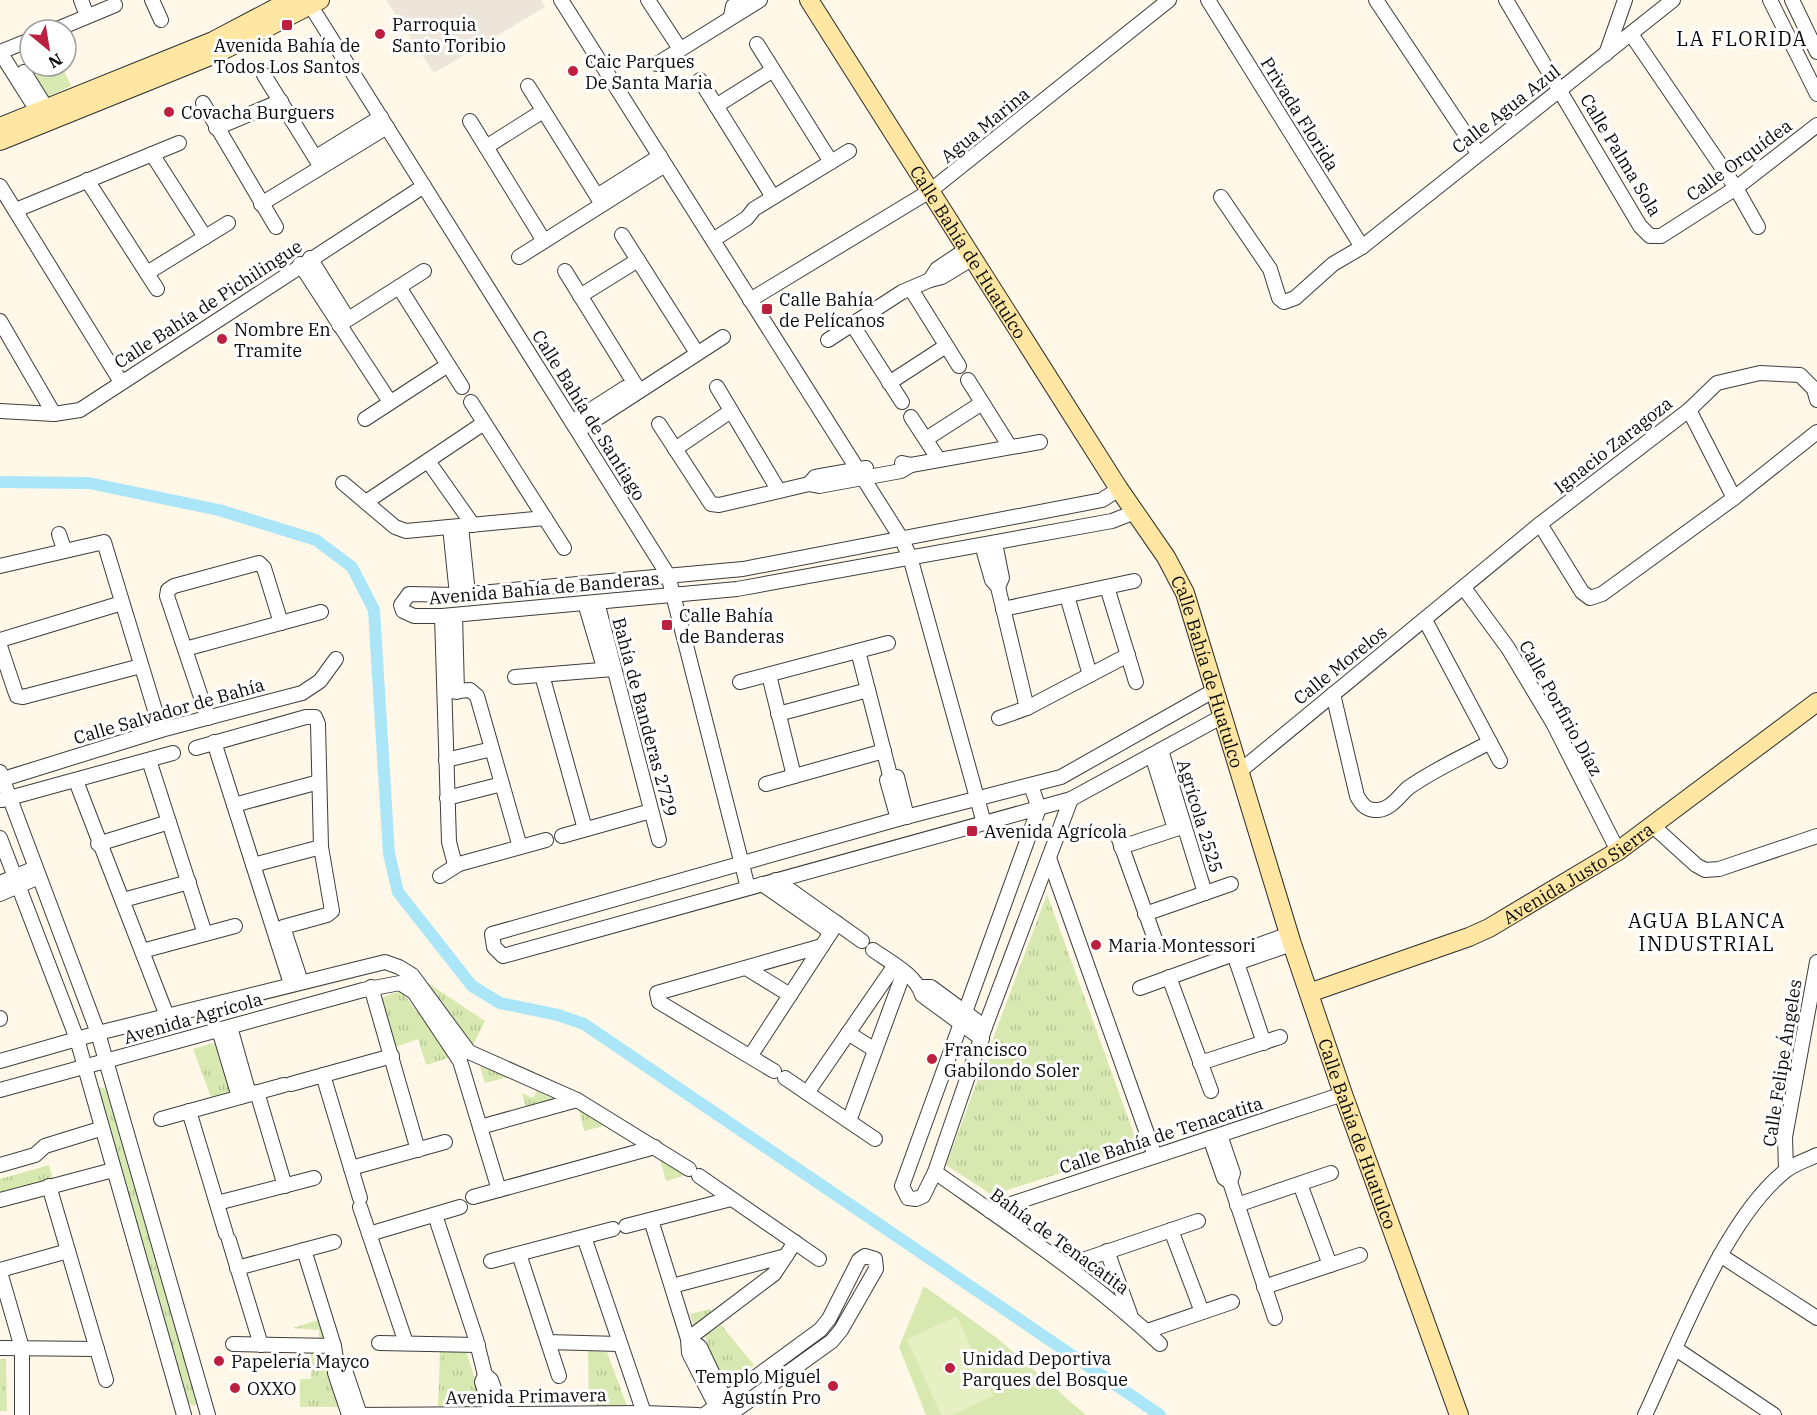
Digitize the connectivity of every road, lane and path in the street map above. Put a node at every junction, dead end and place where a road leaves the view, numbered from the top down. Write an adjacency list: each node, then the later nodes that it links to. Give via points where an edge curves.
1 (81, 0): 19 (street)
2 (152, 0): 21 (street)
3 (291, 0): 39 (street, via 213,41)
4 (561, 0): 52 (street)
5 (648, 0): 25 (street)
6 (759, 0): 18 (street)
7 (809, 0): 59 (street, Calle Bahía de Huatulco)
8 (1169, 0): 59 (street, Agua Marina)
9 (1208, 0): 73 (street, Privada Florida)
10 (1376, 0): 50 (street)
11 (1506, 0): 34 (street, Calle Palma Sola)
12 (1625, 0): 28 (street)
13 (1672, 0): 22 (street, Calle Agua Azul)
14 (1770, 0): 35 (street)
15 (1792, 0): 27 (street)
16 (313, 2): 42 (street, Calle Bahía de Santiago); 46 (street, via 218,53)
17 (115, 5): 19 (street)
18 (735, 7): 25 (street)
19 (87, 16): 20 (street)
20 (78, 20)
21 (161, 20)
22 (1631, 33): 28 (street, Calle Agua Azul); 58 (street)
23 (757, 44): 30 (street)
24 (18, 45): 26 (street)
25 (680, 49): 29 (street)
26 (3, 51): 39 (street)
27 (1817, 52)
28 (1606, 54): 34 (street, Calle Agua Azul)
29 (657, 64)
30 (773, 70): 38 (street); 54 (street)
31 (264, 75): 36 (street)
32 (700, 80): 38 (street)
33 (528, 86): 40 (street)
34 (1560, 89): 50 (street, Calle Agua Azul); 70 (street, Calle Palma Sola, via 1640,226)
35 (1817, 94)
36 (281, 101): 45 (street); 53 (street)
37 (203, 103): 45 (street)
38 (716, 106): 60 (street)
39 (42, 110): 44 (street)
40 (543, 111): 48 (street); 62 (street)
41 (470, 121): 48 (street)
42 (384, 122): 53 (street); 57 (street, Calle Bahía de Santiago)
43 (1817, 125): 58 (street, Calle Orquídea)
44 (0, 127)
45 (216, 128): 63 (street)
46 (0, 141)
47 (179, 143): 51 (street)
48 (486, 147): 72 (street)
49 (849, 151): 54 (street)
50 (1478, 153): 73 (street, Calle Agua Azul)
51 (152, 154): 55 (street); 71 (street)
52 (662, 160): 62 (street); 69 (street)
53 (319, 162): 63 (street)
54 (831, 162): 60 (street)
55 (90, 184): 64 (street); 80 (street)
56 (0, 186): 64 (street)
57 (424, 186): 77 (street, Calle Bahía de Pichilingue); 114 (street, Calle Bahía de Santiago)
58 (1736, 188): 67 (street); 70 (street, Calle Orquídea, via 1662,236)
59 (930, 192): 74 (street, Calle Bahía de Huatulco); 85 (street, Agua Marina)
60 (773, 197): 69 (street, via 754,209 742,210)
61 (1221, 197): 73 (street, Calle Agua Azul, via 1270,269 1279,298 1284,302 1295,298 1333,264)
62 (599, 200): 72 (street)
63 (261, 204): 66 (street)
64 (18, 214): 96 (street)
65 (228, 223): 71 (street)
66 (276, 227)
67 (1758, 227)
68 (622, 235): 76 (street)
69 (710, 236): 85 (street)
70 (1650, 236)
71 (205, 237): 80 (street)
72 (544, 241): 75 (street)
73 (1362, 247)
74 (970, 254): 83 (street, via 942,277); 124 (street, Calle Bahía de Huatulco)
75 (519, 256)
76 (638, 260): 84 (street); 92 (street)
77 (305, 261): 86 (street); 96 (street, Calle Bahía de Pichilingue)
78 (424, 271): 81 (street)
79 (565, 271): 84 (street)
80 (147, 273): 82 (street)
81 (399, 287): 86 (street); 93 (street)
82 (157, 289)
83 (911, 289): 87 (street); 91 (street)
84 (580, 296): 98 (street)
85 (750, 300): 122 (street)
86 (343, 322): 102 (street)
87 (852, 324): 90 (street); 97 (street)
88 (2, 330): 109 (street)
89 (723, 337): 92 (street)
90 (828, 340)
91 (946, 346): 94 (street); 97 (street)
92 (697, 353): 98 (street)
93 (448, 365): 99 (street); 102 (street)
94 (959, 366)
95 (968, 380): 105 (street)
96 (121, 382): 109 (street, Calle Bahía de Pichilingue, via 80,410)
97 (890, 383): 104 (street)
98 (636, 386): 114 (street)
99 (462, 387)
100 (717, 387): 108 (street)
101 (1817, 400): 106 (street, Ignacio Zaragoza, via 1814,389 1800,375 1760,373 1717,383)
102 (390, 402): 111 (street)
103 (471, 402): 112 (street)
104 (902, 402)
105 (982, 403): 116 (street); 118 (street)
106 (1689, 410): 126 (street); 130 (street, Ignacio Zaragoza)
107 (0, 411): 109 (street, Calle Bahía de Pichilingue)
108 (731, 411): 119 (street); 125 (street)
109 (54, 414)
110 (911, 417): 116 (street)
111 (365, 419)
112 (484, 423): 120 (street); 129 (street)
113 (659, 424): 119 (street)
114 (575, 426): 139 (street, Calle Bahía de Santiago)
115 (1817, 432): 126 (street)
116 (926, 439): 121 (street)
117 (1040, 442): 118 (street)
118 (1010, 447): 121 (street)
119 (675, 449): 125 (street, via 711,504)
120 (428, 460): 127 (street); 131 (street)
121 (939, 460): 122 (street, via 911,465 901,462)
122 (860, 474): 125 (street, via 815,477 808,484); 133 (street)
123 (343, 483): 127 (street)
124 (1119, 489): 128 (street, Calle Bahía de Huatulco); 133 (street, Avenida Bahía de Banderas, via 1102,500)
125 (779, 491)
126 (1734, 498): 130 (street, via 1602,594 1590,598 1582,592)
127 (366, 502): 131 (street, via 401,530)
128 (1135, 512): 134 (street, Avenida Bahía de Banderas, via 1112,521); 169 (street, Calle Bahía de Huatulco, via 1185,593)
129 (545, 518): 131 (street); 135 (street)
130 (1540, 524): 142 (street, Ignacio Zaragoza)
131 (461, 526): 144 (street)
132 (59, 534): 136 (street)
133 (901, 538): 137 (street); 139 (street, Avenida Bahía de Banderas, via 743,569)
134 (989, 544): 137 (street, Avenida Bahía de Banderas); 148 (street, via 992,580 998,586)
135 (564, 548)
136 (64, 549): 138 (street); 147 (street, via 104,542)
137 (910, 557): 143 (street, Avenida Bahía de Banderas, via 737,589); 198 (street)
138 (0, 566)
139 (668, 575): 143 (street, Calle Bahía de Santiago); 144 (street, Avenida Bahía de Banderas)
140 (1134, 581): 141 (street)
141 (1107, 587): 145 (street); 158 (street)
142 (1464, 588): 151 (street, Calle Morelos); 220 (street, Calle Porfirio Díaz, via 1508,648 1553,723)
143 (672, 594): 146 (street, Avenida Bahía de Banderas); 222 (street, Calle Bahía de Santiago)
144 (462, 595): 150 (street, Avenida Bahía de Banderas, via 409,594 403,598 403,611 414,616)
145 (1067, 596): 148 (street); 164 (street)
146 (591, 602): 150 (street, Avenida Bahía de Banderas); 161 (street, Bahía de Banderas 2729)
147 (122, 603): 153 (street); 160 (street)
148 (1003, 609): 173 (street)
149 (321, 612): 152 (street)
150 (448, 616): 170 (street)
151 (1425, 620): 171 (street, Calle Morelos); 180 (street)
152 (281, 623): 156 (street); 156 (street, via 264,568 253,563 168,590)
153 (0, 640)
154 (888, 643): 157 (street)
155 (0, 646): 160 (street, via 17,696 23,697)
156 (185, 649): 176 (street)
157 (858, 651): 163 (street); 168 (street)
158 (1128, 656): 164 (street); 167 (street)
159 (336, 659): 176 (street, Calle Salvador de Bahía, via 320,681 302,693)
160 (141, 666): 178 (street)
161 (609, 669): 162 (street); 203 (street, Bahía de Banderas 2729)
162 (542, 675): 165 (street); 209 (street)
163 (769, 675): 166 (street); 174 (street)
164 (1090, 675): 173 (street)
165 (515, 677)
166 (740, 682)
167 (1136, 682)
168 (868, 690): 174 (street); 183 (street)
169 (1215, 690): 175 (street, Calle Bahía de Huatulco); 196 (street, via 1061,777)
170 (451, 692): 182 (street, via 470,690 477,696); 187 (street)
171 (1333, 694): 180 (street, via 1356,796 1369,809 1390,806 1426,776); 189 (street, Calle Morelos)
172 (1817, 702): 207 (street, Avenida Justo Sierra)
173 (1027, 708): 177 (street)
174 (778, 714): 190 (street)
175 (1223, 716): 185 (street); 189 (street, Calle Bahía de Huatulco)
176 (208, 718): 178 (street, Calle Salvador de Bahía)
177 (999, 718)
178 (161, 730): 191 (street, Calle Salvador de Bahía)
179 (214, 742): 181 (street); 193 (street, via 315,717); 201 (street)
180 (1490, 742): 188 (street)
181 (196, 748)
182 (492, 749): 187 (street); 194 (street)
183 (884, 751): 190 (street); 204 (street, via 892,783 897,777)
184 (173, 753): 186 (street)
185 (1156, 753): 200 (street); 208 (street, Agrícola 2525)
186 (149, 760): 192 (street); 205 (street)
187 (446, 760): 197 (street)
188 (1500, 760)
189 (1239, 771): 240 (street, Calle Bahía de Huatulco)
190 (794, 776): 195 (street)
191 (1, 777): 199 (street)
192 (76, 781): 199 (street); 216 (street)
193 (319, 782): 201 (street); 217 (street)
194 (502, 784): 197 (street); 218 (street)
195 (766, 784)
196 (1031, 786): 198 (street); 202 (street)
197 (447, 798): 223 (street, via 449,842 454,861)
198 (978, 798): 204 (street); 206 (street)
199 (4, 799): 225 (street)
200 (1071, 799): 202 (street); 221 (street)
201 (234, 805): 224 (street)
202 (1039, 808): 206 (street); 260 (street)
203 (651, 811): 209 (street); 215 (street, Bahía de Banderas 2729)
204 (903, 818): 222 (street)
205 (169, 822): 216 (street); 229 (street)
206 (984, 823): 227 (street)
207 (1653, 826): 212 (street, via 1705,870 1719,869); 220 (street, Avenida Justo Sierra)
208 (1179, 828): 219 (street); 233 (street, Agrícola 2525)
209 (585, 829): 211 (street)
210 (1116, 831): 219 (street)
211 (562, 836)
212 (1817, 836)
213 (0, 838): 228 (street)
214 (546, 840): 218 (street)
215 (659, 840)
216 (98, 844): 235 (street)
217 (321, 847): 224 (street); 252 (street, via 332,911 283,927)
218 (520, 847): 223 (street)
219 (1121, 847): 236 (street)
220 (1618, 852): 257 (street, Avenida Justo Sierra, via 1469,937)
221 (1049, 858): 264 (street); 294 (street)
222 (742, 863): 232 (street, Calle Bahía de Santiago); 232 (street, via 492,934 494,947 503,956)
223 (459, 864): 226 (street)
224 (253, 865): 252 (street)
225 (37, 873): 228 (street); 262 (street)
226 (440, 876)
227 (776, 880): 232 (street); 238 (street)
228 (16, 882): 230 (street); 234 (street); 266 (street)
229 (189, 882): 235 (street); 239 (street)
230 (0, 883)
231 (1231, 884): 233 (street)
232 (755, 886): 238 (street)
233 (1205, 893): 236 (street)
234 (0, 894)
235 (123, 900): 244 (street)
236 (1145, 914): 242 (street)
237 (235, 926): 239 (street)
238 (834, 928): 241 (street); 243 (street)
239 (206, 934): 244 (street)
240 (1291, 939): 246 (street); 257 (street, Calle Bahía de Huatulco)
241 (862, 941)
242 (1156, 942)
243 (822, 946): 249 (street); 258 (street)
244 (146, 950): 259 (street)
245 (873, 950): 250 (street)
246 (1236, 958): 251 (street); 267 (street)
247 (1817, 962): 256 (street, Calle Felipe Ángeles)
248 (386, 963): 252 (street, Avenida Agrícola); 253 (street); 270 (street, via 417,981)
249 (746, 968): 258 (street); 269 (street, via 662,990 656,998)
250 (899, 969): 260 (street, via 920,987 931,987); 263 (street); 268 (street)
251 (1169, 977): 255 (street); 274 (street)
252 (296, 983): 259 (street, Avenida Agrícola)
253 (391, 984): 254 (street, Avenida Agrícola); 270 (street, via 406,985 414,992)
254 (367, 988): 261 (street, Avenida Agrícola); 271 (street)
255 (1140, 988)
256 (1814, 990): 298 (street, Calle Felipe Ángeles, via 1785,1137)
257 (1309, 993): 280 (street, Calle Bahía de Huatulco)
258 (790, 995): 269 (street)
259 (172, 1015): 262 (street, Avenida Agrícola)
260 (963, 1017): 264 (street); 299 (street, via 902,1186 908,1198 923,1196)
261 (225, 1028): 273 (street, Avenida Agrícola); 281 (street)
262 (98, 1033): 266 (street, Avenida Agrícola); 273 (street)
263 (848, 1033): 268 (street); 279 (street)
264 (984, 1033): 299 (street)
265 (1280, 1037): 267 (street)
266 (76, 1039): 272 (street, Avenida Agrícola); 275 (street)
267 (1264, 1043): 274 (street)
268 (875, 1050): 285 (street)
269 (751, 1055): 279 (street)
270 (465, 1057): 282 (street); 286 (street)
271 (388, 1058): 276 (street); 292 (street)
272 (0, 1061)
273 (107, 1061): 275 (street, Avenida Agrícola); 367 (street)
274 (1200, 1063): 278 (street)
275 (85, 1067): 277 (street, Avenida Agrícola); 287 (street)
276 (323, 1075): 281 (street); 296 (street)
277 (0, 1090)
278 (1210, 1091)
279 (807, 1093): 285 (street)
280 (1343, 1094): 288 (street, Calle Bahía de Tenacatita); 372 (street, Calle Bahía de Huatulco)
281 (248, 1095): 283 (street); 304 (street)
282 (577, 1100): 286 (street); 291 (street)
283 (189, 1111): 284 (street); 309 (street)
284 (161, 1119)
285 (849, 1121): 289 (street)
286 (480, 1127): 305 (street)
287 (100, 1129): 295 (street); 297 (street)
288 (1215, 1136): 294 (street, Calle Bahía de Tenacatita); 310 (street, via 1224,1178 1230,1182)
289 (875, 1139)
290 (445, 1142): 292 (street)
291 (655, 1147): 305 (street); 307 (street)
292 (418, 1150): 296 (street)
293 (1817, 1155): 298 (street)
294 (1155, 1156): 312 (street, Calle Bahía de Tenacatita)
295 (0, 1165)
296 (351, 1168): 317 (street)
297 (112, 1170): 303 (street); 366 (street)
298 (1786, 1170): 326 (street, via 1749,1211)
299 (935, 1172): 312 (street, Bahía de Tenacatita)
300 (1331, 1173): 302 (street)
301 (314, 1178): 304 (street)
302 (1300, 1184): 310 (street); 331 (street)
303 (49, 1186): 308 (street); 322 (street)
304 (285, 1186): 309 (street)
305 (499, 1190): 306 (street)
306 (473, 1197)
307 (731, 1199): 314 (street); 320 (street)
308 (0, 1200)
309 (217, 1203): 332 (street)
310 (1237, 1205): 335 (street)
311 (460, 1207): 313 (street)
312 (990, 1211): 330 (street, Bahía de Tenacatita)
313 (435, 1215): 317 (street); 350 (street)
314 (651, 1220): 318 (street); 334 (street)
315 (1198, 1221): 316 (street)
316 (1171, 1230): 323 (street); 337 (street)
317 (369, 1234): 345 (street)
318 (584, 1237): 324 (street); 347 (street)
319 (334, 1242): 321 (street)
320 (795, 1242): 327 (street); 328 (street)
321 (304, 1250): 332 (street); 351 (street)
322 (68, 1251): 333 (street); 353 (street)
323 (1107, 1251): 330 (street); 338 (street)
324 (519, 1254): 329 (street); 343 (street)
325 (1360, 1255): 331 (street)
326 (1720, 1255): 340 (street); 354 (street)
327 (786, 1256): 334 (street); 342 (street, via 774,1274)
328 (819, 1258)
329 (491, 1262)
330 (1068, 1265): 338 (street, Bahía de Tenacatita)
331 (1330, 1265): 335 (street)
332 (237, 1268): 349 (street)
333 (0, 1271): 352 (street)
334 (672, 1286): 342 (street)
335 (1264, 1287): 339 (street)
336 (1232, 1302): 337 (street)
337 (1202, 1312): 341 (street)
338 (1131, 1315): 341 (street, Bahía de Tenacatita)
339 (1275, 1318)
340 (1817, 1318)
341 (1147, 1331): 348 (street, Bahía de Tenacatita)
342 (688, 1339): 359 (street, via 700,1347)
343 (548, 1342): 347 (street); 357 (street)
344 (379, 1343): 345 (street)
345 (406, 1343): 350 (street)
346 (233, 1344): 349 (street)
347 (619, 1344): 360 (street, via 629,1376 629,1392)
348 (1160, 1344)
349 (261, 1345): 351 (street)
350 (478, 1345): 356 (street)
351 (334, 1346): 355 (street)
352 (12, 1348): 353 (street); 364 (street); 365 (street)
353 (97, 1349): 358 (street)
354 (1676, 1349): 363 (street); 373 (street)
355 (337, 1365): 368 (street, via 335,1373); 369 (street, via 345,1370)
356 (485, 1375): 361 (street, via 482,1382); 362 (street, via 491,1380)
357 (559, 1376)
358 (106, 1380)
359 (726, 1411): 359 (street, via 832,1341 876,1269 875,1259 869,1256 859,1260 820,1330); 371 (street)
360 (640, 1413): 362 (street, Avenida Primavera); 370 (street, Avenida Primavera)
361 (492, 1414): 362 (street, Avenida Primavera); 369 (street, Avenida Primavera)
362 (503, 1414)
363 (1771, 1414)
364 (13, 1415)
365 (22, 1415)
366 (184, 1415)
367 (208, 1415)
368 (352, 1415): 369 (street, Avenida Primavera)
369 (360, 1415)
370 (698, 1415)
371 (704, 1415)
372 (1459, 1415)
373 (1645, 1415)

